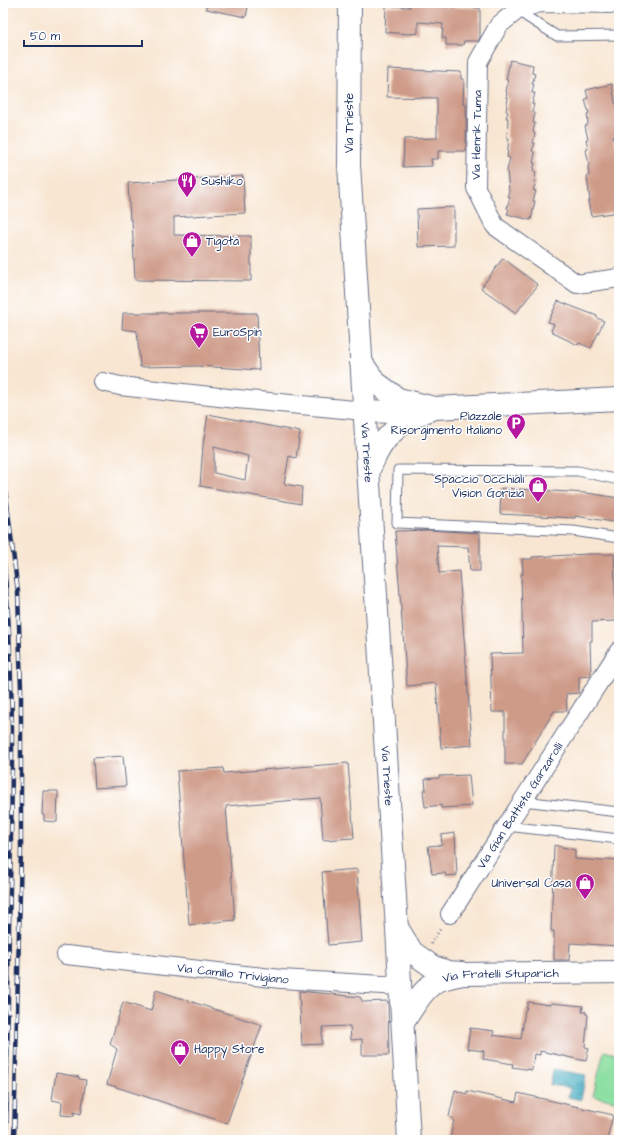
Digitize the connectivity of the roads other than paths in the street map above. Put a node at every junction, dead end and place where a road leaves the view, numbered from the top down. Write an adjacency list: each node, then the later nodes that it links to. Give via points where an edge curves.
1 (350, 3): 6 (main road, Via Trieste, via 349,165)
2 (619, 4): 3 (street, via 540,3)
3 (519, 9): 4 (lane, via 557,36); 5 (street, Via Henrik Tuma, via 499,25 478,62 476,188 495,226 577,284)
4 (619, 35)
5 (619, 278)
6 (361, 362): 11 (main road, Via Trieste); 12 (main road, via 375,382 398,399)
7 (103, 382): 11 (street, Via Trieste, via 237,399)
8 (619, 398): 9 (main road)
9 (588, 400): 10 (street); 12 (main road)
10 (619, 406)
11 (365, 411): 12 (main road); 13 (main road, Via Trieste)
12 (427, 411): 13 (main road, via 399,427 382,443)
13 (368, 471): 22 (main road, Via Trieste)
14 (619, 480): 15 (lane, via 578,471 398,470 397,523 573,531)
15 (619, 538)
16 (619, 651): 17 (street, Via Gian Battista Garzarolli)
17 (523, 801): 18 (lane); 19 (street, Via Gian Battista Garzarolli)
18 (619, 812)
19 (507, 826): 20 (lane); 21 (street, Via Gian Battista Garzarolli)
20 (619, 839)
21 (450, 914)
22 (398, 929): 25 (main road, via 412,952 422,960 433,967); 27 (main road, Via Trieste)
23 (66, 954): 27 (street, Via Camillo Trivigiano, via 281,979)
24 (619, 972): 25 (main road, Via Fratelli Stuparich)
25 (464, 974): 26 (main road, Via Fratelli Stuparich)
26 (432, 984): 27 (main road); 28 (main road, Via Fratelli Stuparich)
27 (400, 986): 28 (main road, Via Trieste)
28 (403, 1023): 29 (main road, Via Trieste)
29 (409, 1140)

